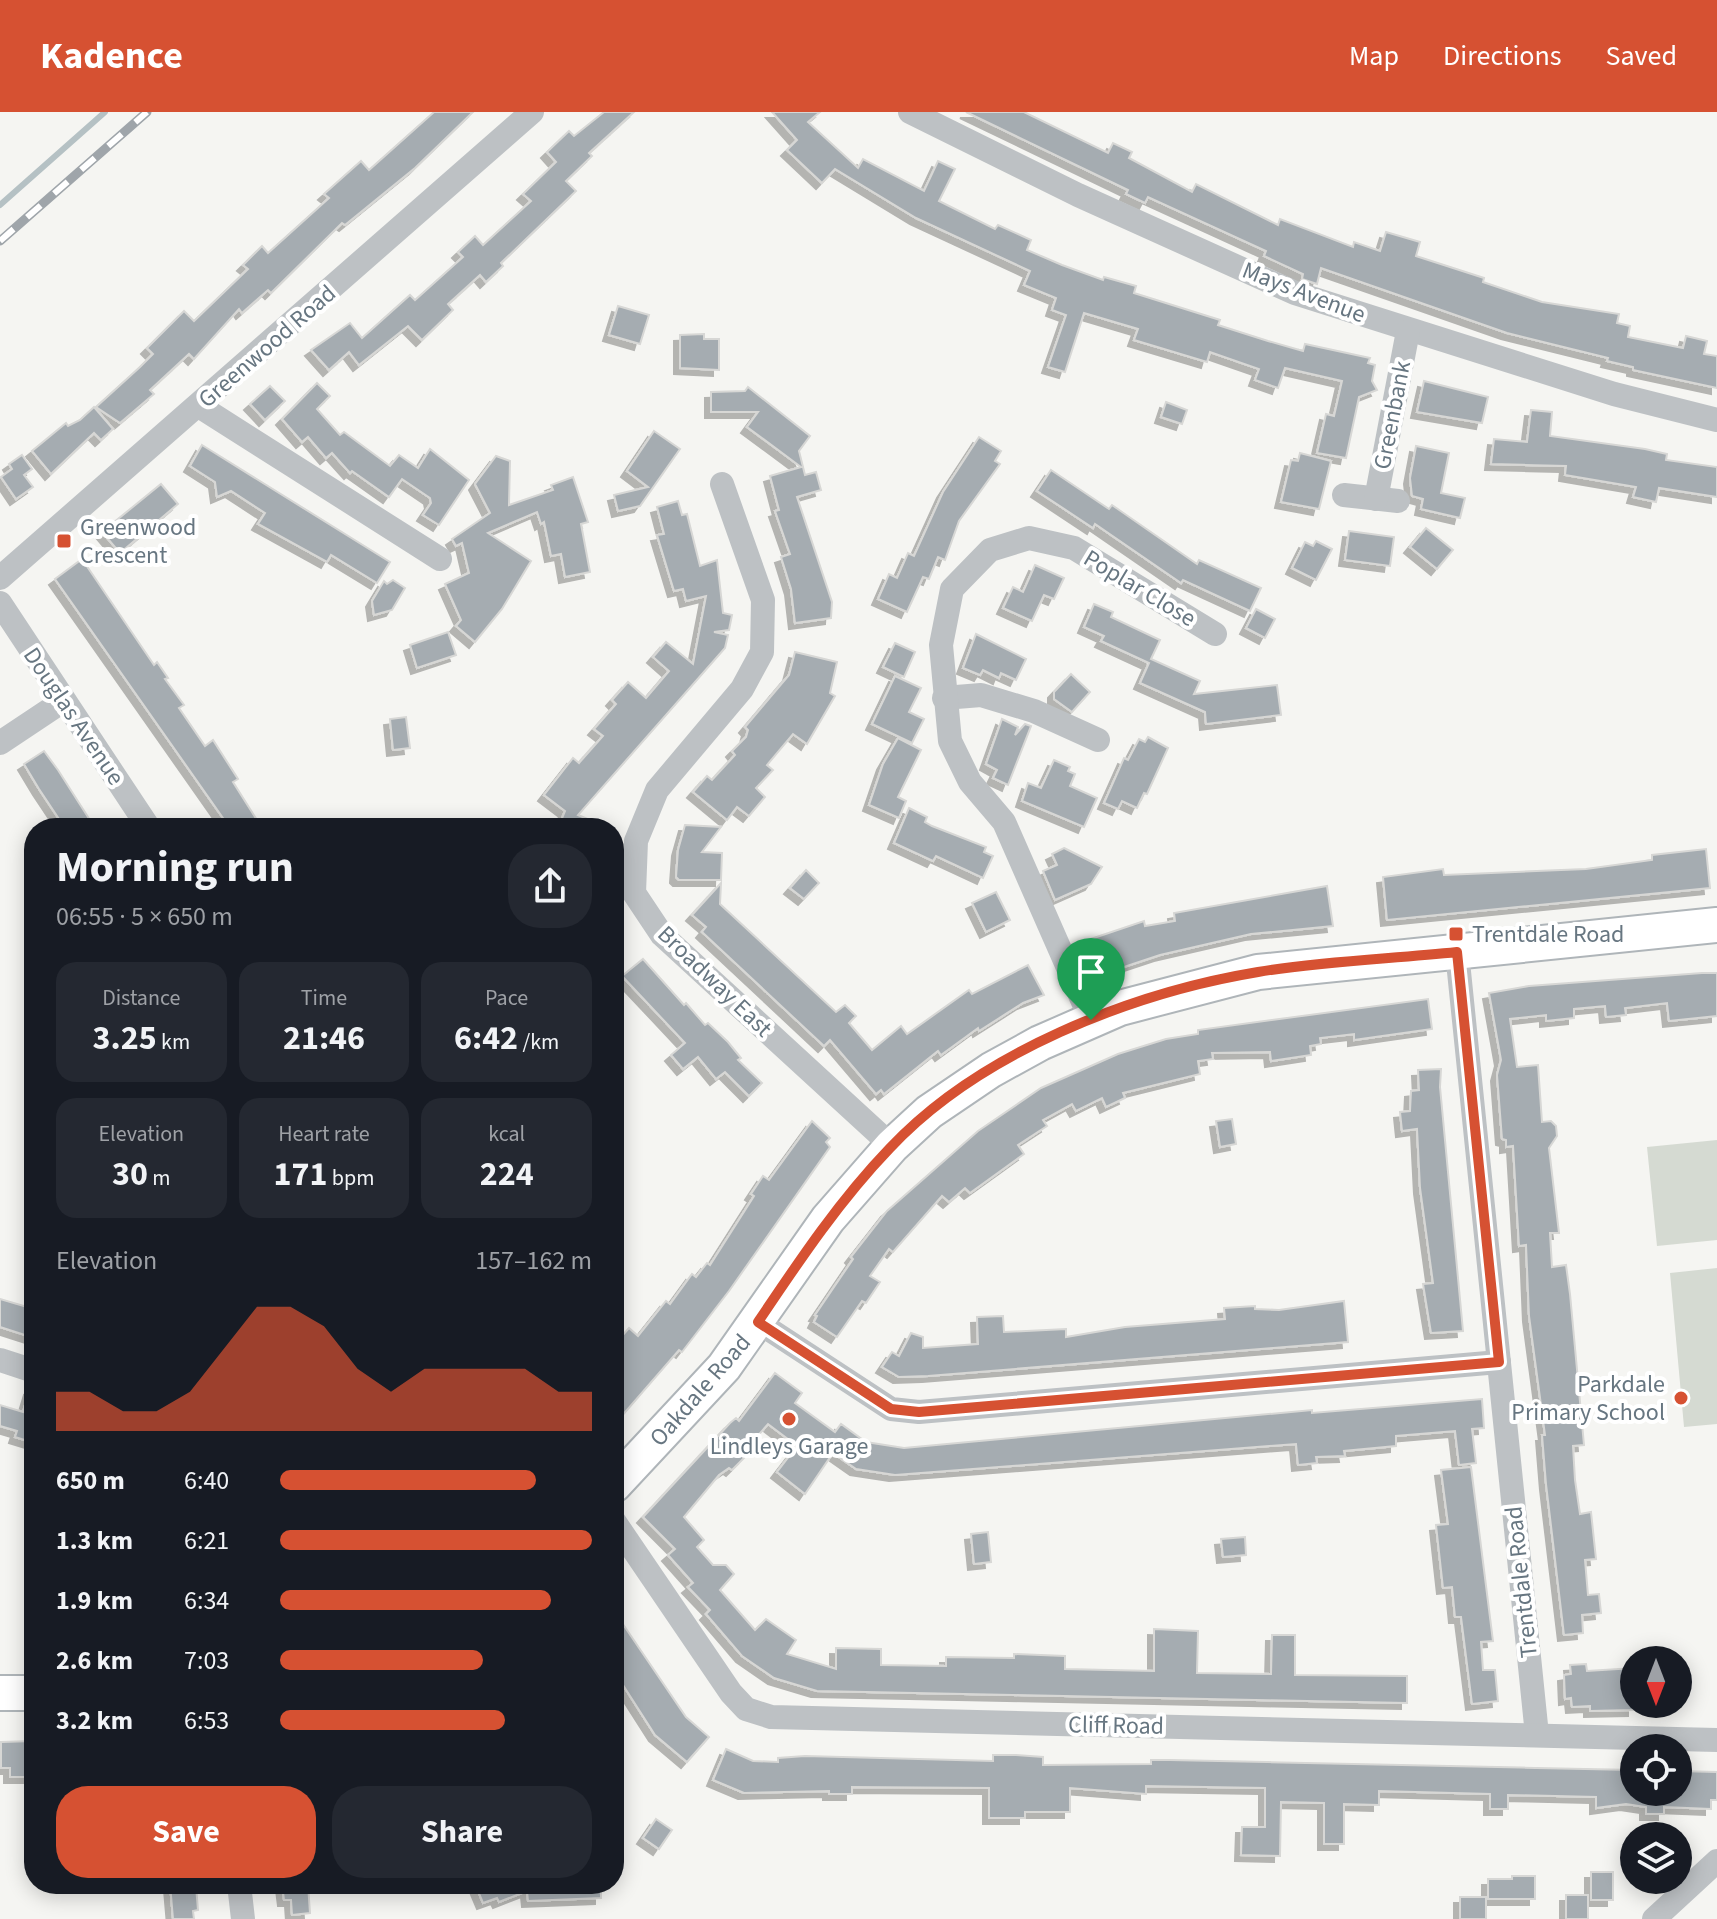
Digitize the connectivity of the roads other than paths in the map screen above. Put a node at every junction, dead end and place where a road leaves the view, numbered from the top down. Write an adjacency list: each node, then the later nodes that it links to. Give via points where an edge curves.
1 (532, 112): 4 (street, Greenwood Road)
2 (910, 112): 3 (street, Mays Avenue, via 1295,293)
3 (1408, 331): 5 (street, Mays Avenue); 7 (street, Greenbank, via 1387,500)
4 (199, 406): 8 (street); 9 (street, Greenwood Road)
5 (1717, 420)
6 (722, 484): 20 (street, Broadway East, via 763,600 762,652 742,689 657,790 636,841 634,893 662,935)
7 (1344, 495)
8 (440, 559)
9 (0, 578)
10 (0, 603): 13 (street, Douglas Avenue)
11 (1215, 634): 12 (street, Poplar Close, via 1074,548 1029,538 990,550 952,589 941,645)
12 (944, 698): 14 (street, via 981,695 1034,711); 19 (street, Poplar Close, via 950,741 970,782 1004,822)
13 (63, 701): 15 (street); 16 (street, Douglas Avenue)
14 (1098, 740)
15 (0, 743)
16 (142, 818)
17 (1717, 925): 18 (street, Oakdale Road)
18 (1457, 952): 19 (street, Oakdale Road, via 1258,972 1165,993); 23 (street, Trentdale Road)
19 (1091, 1020): 20 (street, Oakdale Road, via 991,1070 929,1112)
20 (892, 1146): 21 (street, Oakdale Road, via 828,1219)
21 (758, 1322): 23 (street, via 891,1409 919,1412); 25 (street, Oakdale Road)
22 (0, 1360): 24 (street)
23 (1499, 1362): 29 (street, Trentdale Road)
24 (24, 1368)
25 (624, 1474)
26 (624, 1536): 29 (street, Cliff Road, via 731,1693 746,1709 771,1717)
27 (0, 1693): 28 (street)
28 (24, 1693)
29 (1537, 1735): 30 (street, Cliff Road)
30 (1717, 1740)
31 (1717, 1861): 34 (street)
32 (240, 1894): 33 (street)
33 (243, 1919)
34 (1654, 1919)

